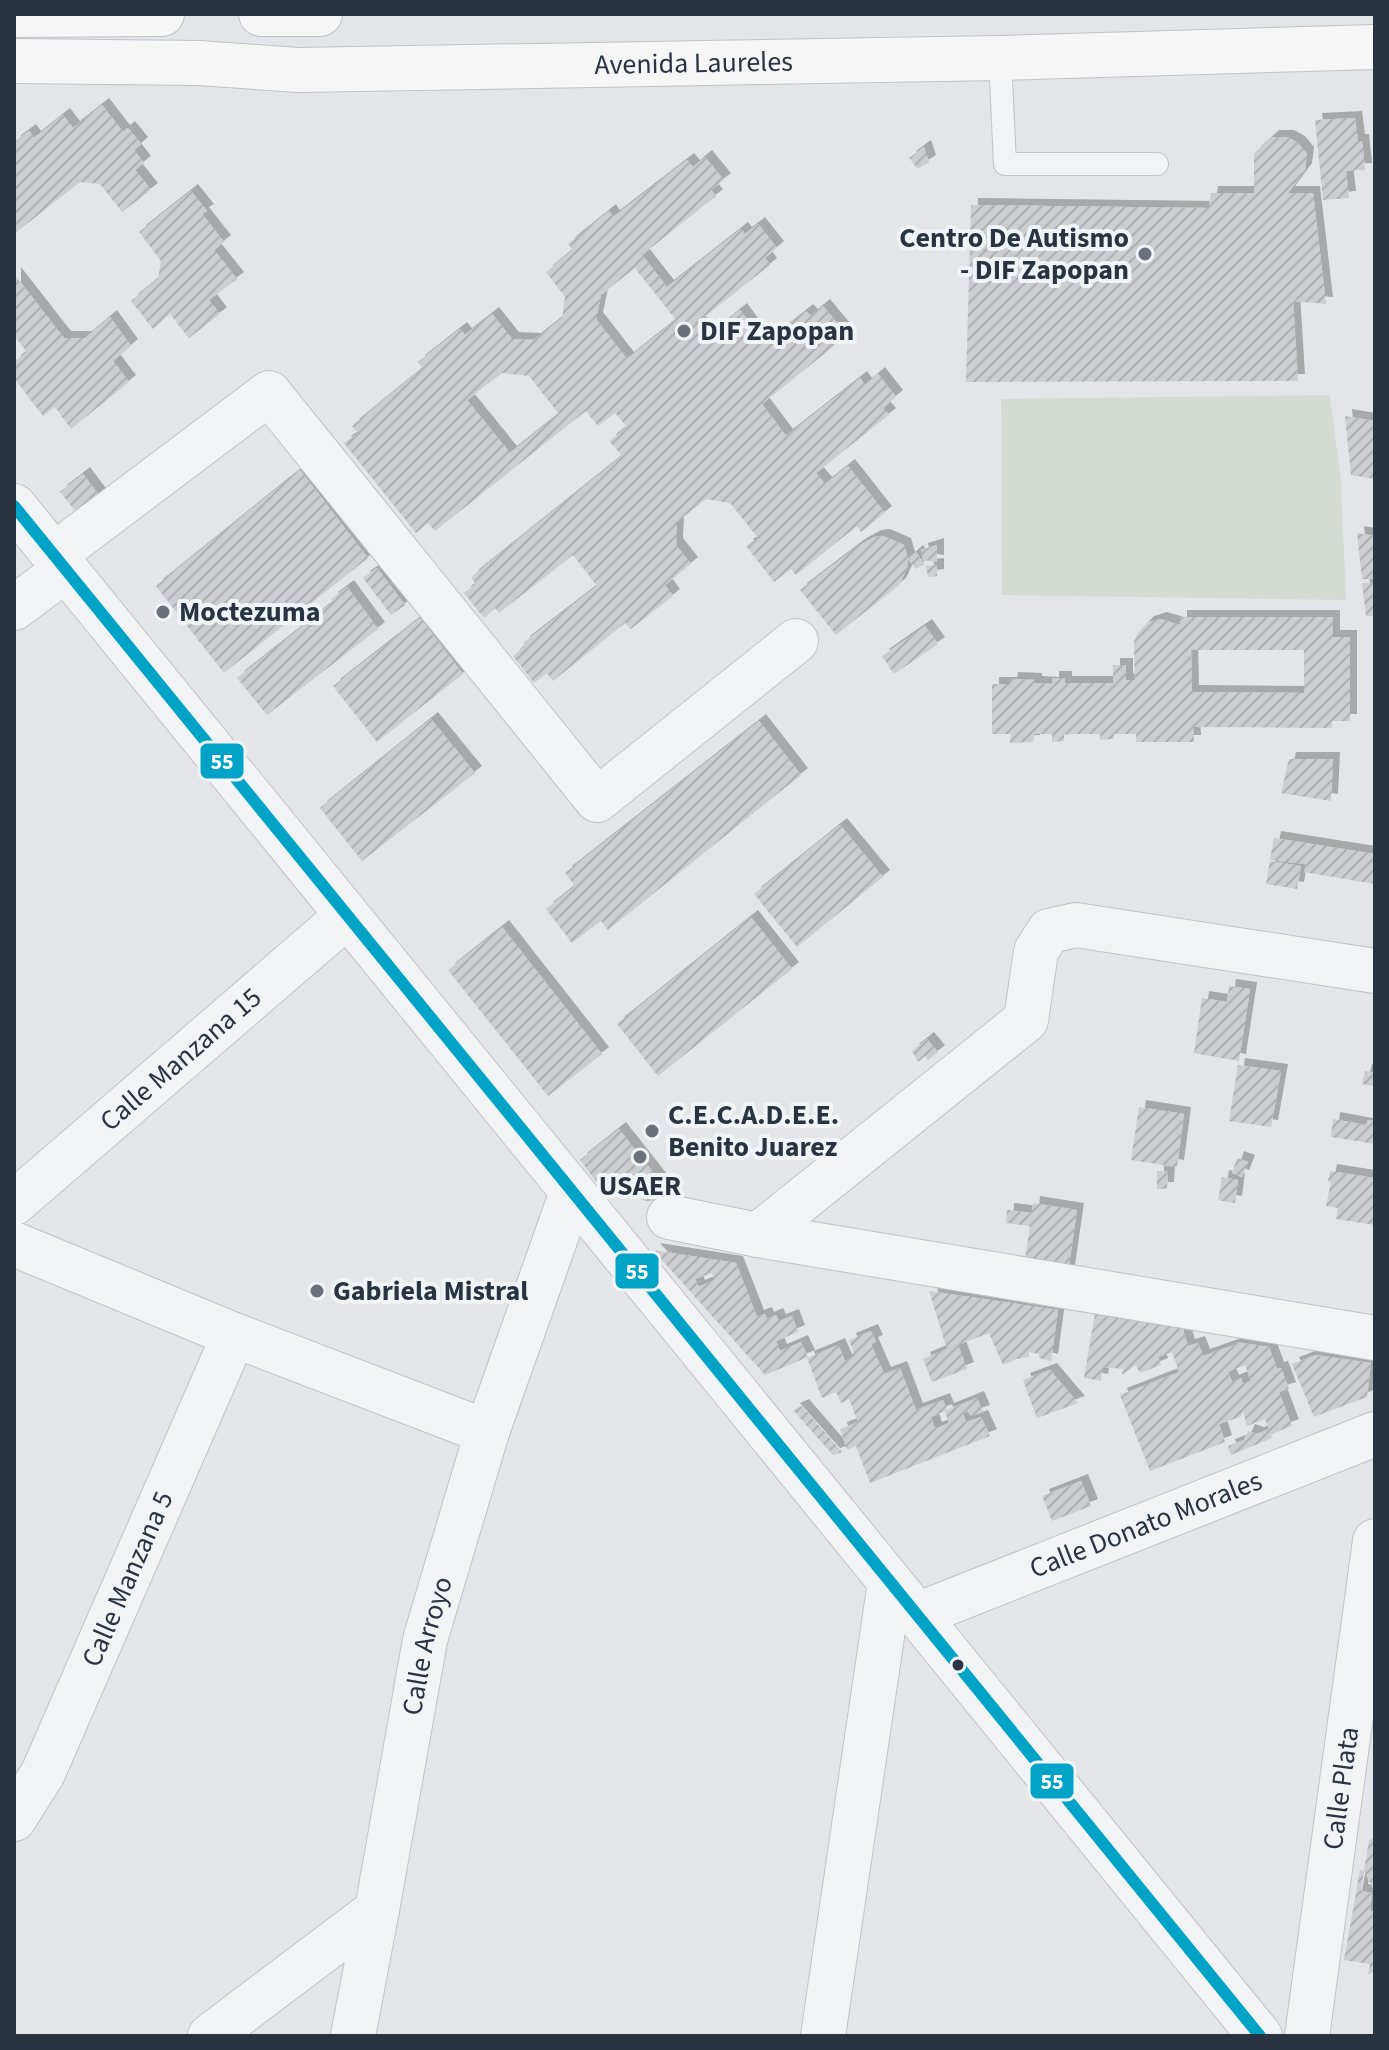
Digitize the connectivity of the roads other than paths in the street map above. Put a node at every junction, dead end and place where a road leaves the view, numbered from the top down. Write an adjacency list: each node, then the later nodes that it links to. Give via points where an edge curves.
1 (162, 14): 4 (main road)
2 (261, 14): 3 (main road)
3 (320, 14)
4 (14, 15)
5 (1375, 47): 6 (main road, Avenida Laureles)
6 (1000, 58): 7 (main road, Avenida Laureles, via 298,70); 8 (lane, via 1005,164)
7 (14, 61)
8 (1157, 164)
9 (14, 506): 10 (street)
10 (60, 562): 11 (street); 12 (street, via 269,393 597,800); 13 (street)
11 (14, 608)
12 (796, 641)
13 (347, 916): 15 (street); 16 (street, Calle Manzana 15)
14 (1375, 971): 18 (street, via 1076,925 1049,931 1036,951 1026,1020)
15 (572, 1192): 22 (street, Calle Arroyo); 25 (street)
16 (14, 1203)
17 (669, 1217): 18 (street)
18 (758, 1235): 21 (street)
19 (14, 1244): 20 (street)
20 (234, 1335): 22 (street); 26 (street, Calle Manzana 5, via 43,1773)
21 (1375, 1338)
22 (487, 1432): 27 (street, Calle Arroyo, via 425,1640)
23 (1375, 1434): 25 (street, Calle Donato Morales)
24 (1374, 1563): 32 (street, Calle Plata)
25 (904, 1599): 30 (street); 31 (street)
26 (14, 1819)
27 (377, 1910): 28 (street); 29 (street, Calle Arroyo)
28 (210, 2036)
29 (353, 2036)
30 (823, 2036)
31 (1260, 2036)
32 (1307, 2036)

